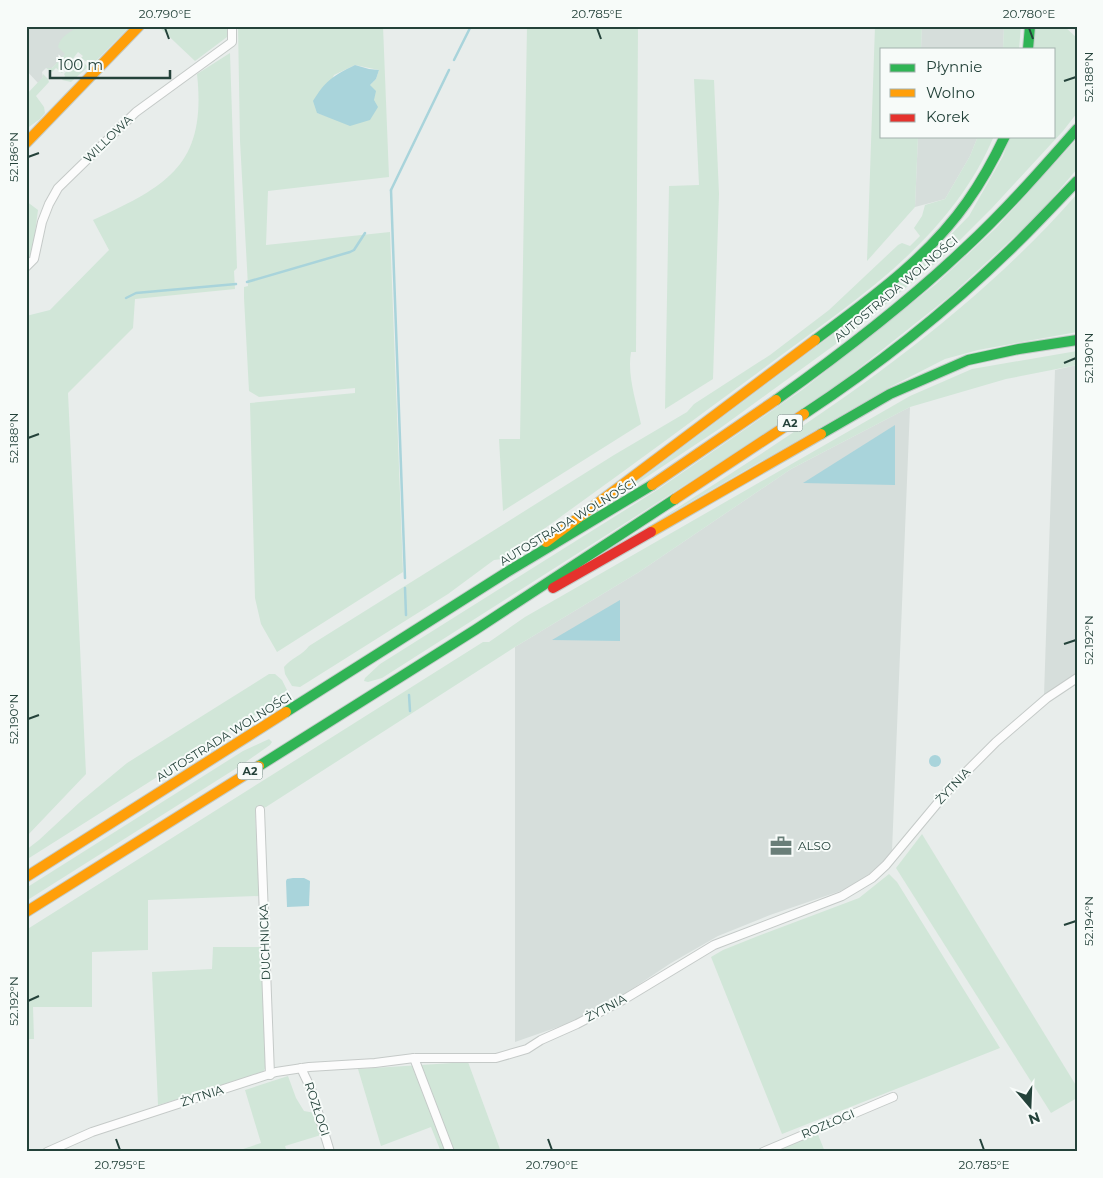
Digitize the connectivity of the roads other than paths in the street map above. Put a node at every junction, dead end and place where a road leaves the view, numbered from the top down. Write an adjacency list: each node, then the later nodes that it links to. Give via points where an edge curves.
1 (138, 26): 7 (main road)
2 (232, 26): 9 (street, WILLOWA, via 232,42 136,112 58,188 48,204 34,259)
3 (1030, 26): 4 (main road)
4 (1028, 48)
5 (1077, 129): 11 (main road, AUTOSTRADA WOLNOŚCI / A2, via 1020,193 950,262 877,324 709,447 589,526)
6 (1004, 138): 11 (main road, via 970,200 937,241 914,263)
7 (26, 143)
8 (1077, 181): 12 (main road, A2, via 985,274 905,341 803,415)
9 (26, 267)
10 (1077, 340): 12 (main road, via 968,360 890,394 572,578)
11 (508, 572): 15 (main road, AUTOSTRADA WOLNOŚCI / A2)
12 (475, 630): 16 (main road, A2)
13 (1077, 678): 17 (street, ŻYTNIA, via 1047,698 996,742 951,787 886,865 856,889 714,945 623,1000 527,1049 496,1058)
14 (260, 810): 19 (street, DUCHNICKA)
15 (26, 877)
16 (26, 912)
17 (414, 1058): 18 (street, ŻYTNIA); 23 (street)
18 (301, 1068): 19 (street, ŻYTNIA); 22 (street, ROZŁOGI, via 311,1089)
19 (270, 1074): 21 (street, ŻYTNIA, via 92,1132)
20 (894, 1098): 24 (street, ROZŁOGI)
21 (47, 1152)
22 (330, 1152)
23 (450, 1152)
24 (763, 1152)

